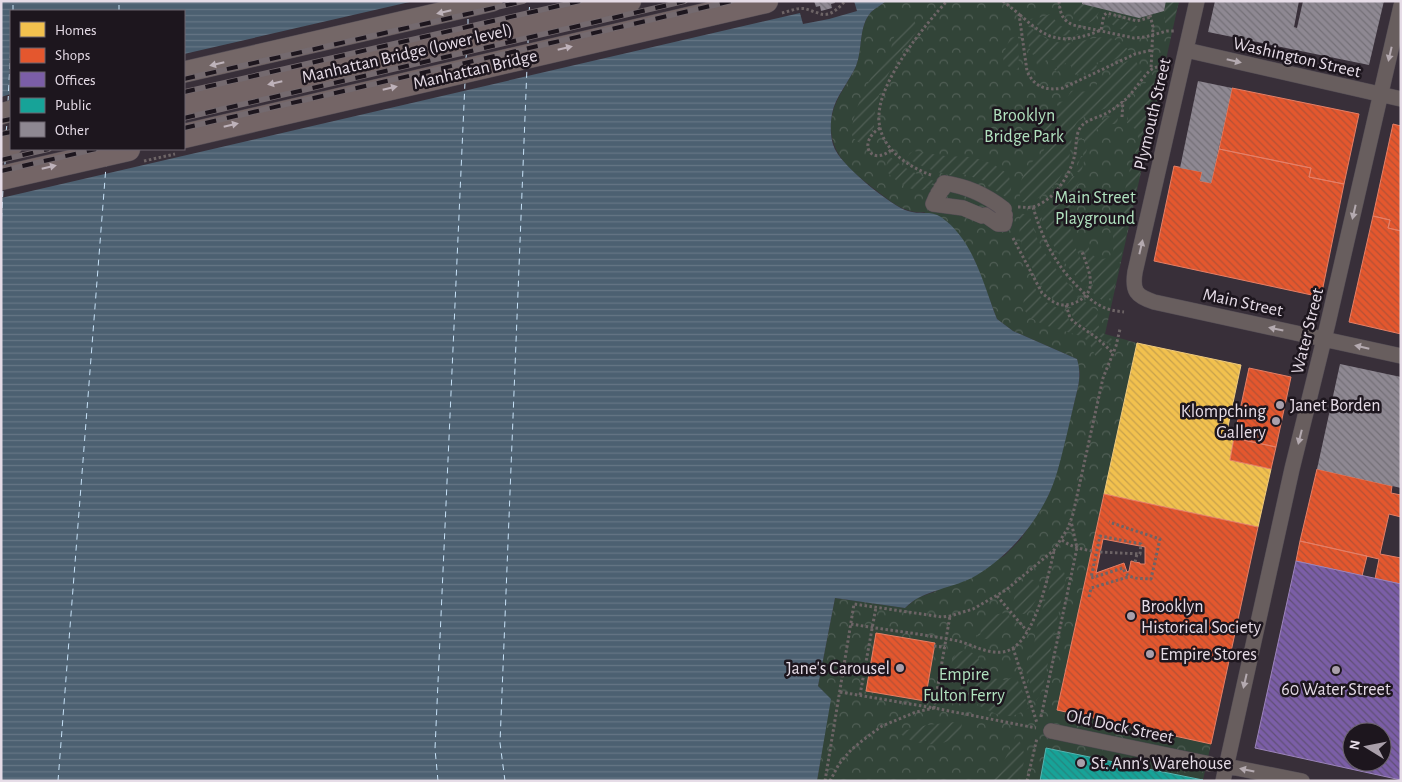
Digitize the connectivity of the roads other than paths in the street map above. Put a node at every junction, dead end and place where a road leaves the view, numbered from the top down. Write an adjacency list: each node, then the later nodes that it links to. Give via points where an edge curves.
1 (492, 1): 7 (main road, one-way to 7)
2 (630, 1): 10 (main road, Manhattan Bridge (lower level), one-way to 10)
3 (766, 1): 11 (main road, Manhattan Bridge, one-way to 3)
4 (1197, 1): 6 (street, Plymouth Street)
5 (1401, 6): 8 (street, Water Street, one-way to 8)
6 (1186, 50): 8 (street, Washington Street, one-way to 8); 14 (street, Plymouth Street, one-way to 6, via 1135,272)
7 (185, 72)
8 (1381, 95): 9 (street, Washington Street); 15 (street, Water Street, one-way to 15)
9 (1401, 99)
10 (185, 104)
11 (185, 136)
12 (124, 150): 13 (main road, one-way to 12)
13 (1, 178)
14 (1138, 294): 15 (street, Main Street, one-way to 14, via 1154,302)
15 (1324, 339): 16 (street, Main Street, one-way to 15); 19 (street, Water Street, one-way to 19)
16 (1401, 356)
17 (1045, 730): 18 (street, Old Dock Street)
18 (1210, 764)
19 (1226, 766): 20 (street, Water Street); 21 (street, one-way to 19)
20 (1223, 781)
21 (1302, 781)

